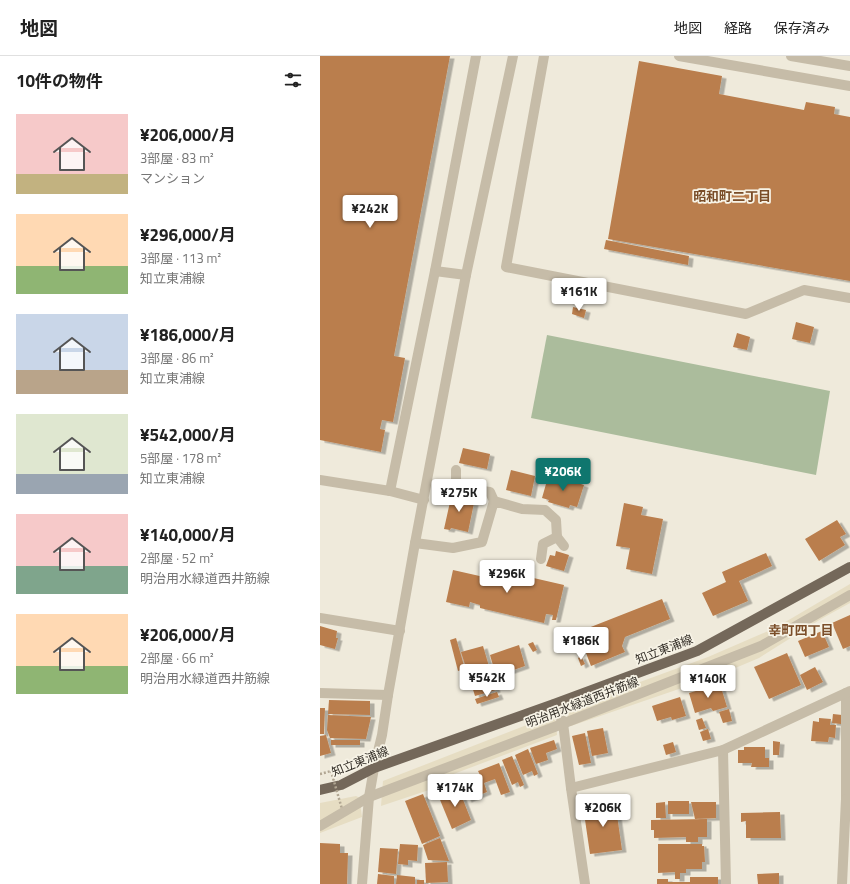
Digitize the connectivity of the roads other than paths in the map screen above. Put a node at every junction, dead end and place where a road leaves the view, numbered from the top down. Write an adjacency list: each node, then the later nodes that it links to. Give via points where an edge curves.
1 (476, 56): 8 (street)
2 (513, 56): 9 (street)
3 (544, 56): 10 (street, via 506,267 746,314 804,290)
4 (679, 56): 7 (street)
5 (792, 56): 6 (street)
6 (850, 66)
7 (850, 86)
8 (435, 270): 9 (street); 13 (street)
9 (466, 275): 14 (street)
10 (850, 298)
11 (456, 470): 15 (street, via 456,480 460,488 490,492)
12 (320, 480): 13 (street)
13 (390, 492): 14 (street)
14 (424, 500): 17 (street)
15 (494, 501): 16 (street, via 522,509 545,510 556,520); 17 (street, via 482,542 453,548)
16 (557, 537): 18 (street); 19 (street, via 543,544)
17 (416, 543): 23 (street)
18 (564, 546)
19 (541, 559)
20 (850, 567): 27 (main road, 知立東浦線, via 697,651)
21 (850, 595): 28 (street, 明治用水緑道西井筋線, via 761,646)
22 (320, 618): 23 (street)
23 (400, 631): 26 (street)
24 (848, 692): 29 (street); 34 (street)
25 (320, 693): 26 (street)
26 (388, 695): 30 (street)
27 (554, 704): 28 (street); 30 (main road, 知立東浦線)
28 (563, 724): 31 (street); 33 (street, 明治用水緑道西井筋線)
29 (723, 750): 31 (street); 38 (street)
30 (374, 768): 32 (main road, 知立東浦線, via 341,785); 33 (street)
31 (570, 788): 37 (street)
32 (320, 790)
33 (369, 797): 35 (street, 明治用水緑道西井筋線); 36 (street)
34 (848, 799): 39 (street)
35 (320, 826)
36 (362, 884)
37 (585, 884)
38 (726, 884)
39 (842, 884)

